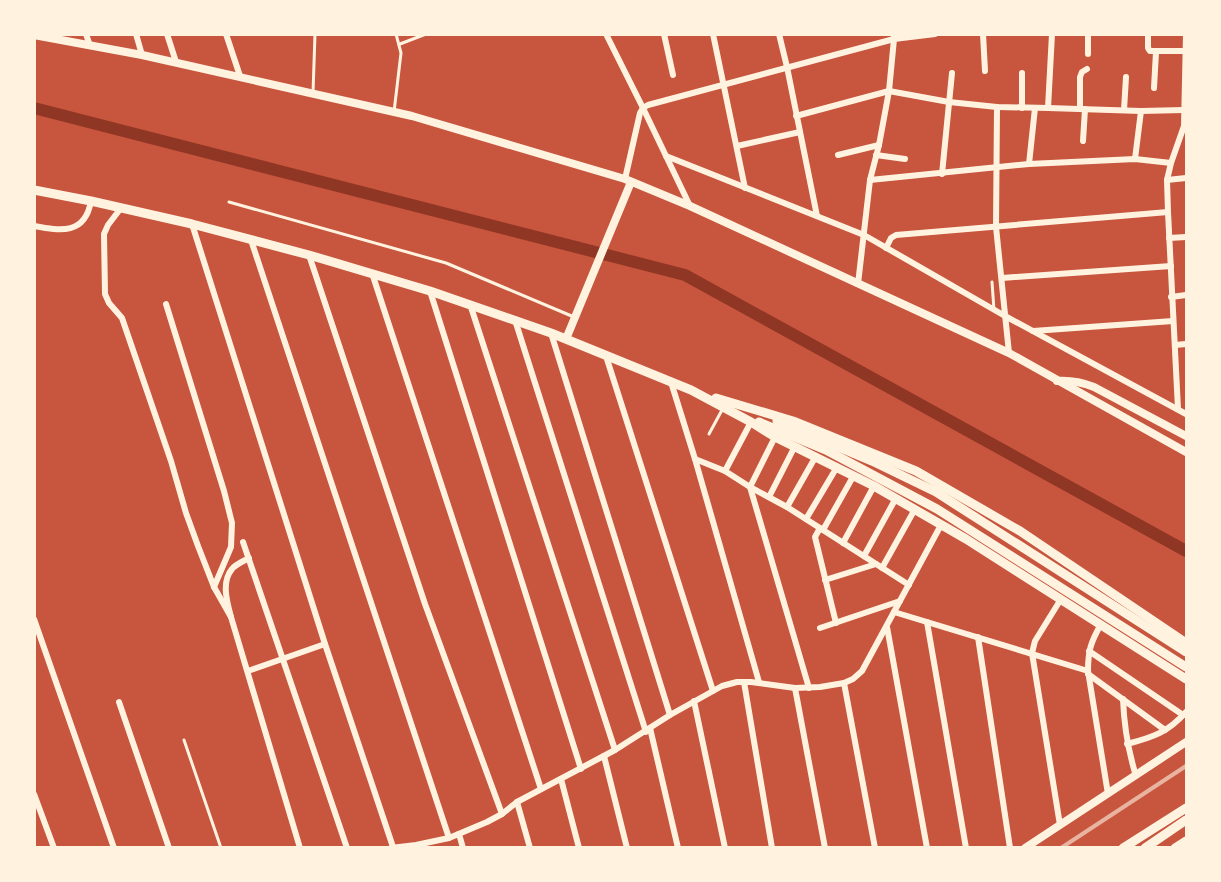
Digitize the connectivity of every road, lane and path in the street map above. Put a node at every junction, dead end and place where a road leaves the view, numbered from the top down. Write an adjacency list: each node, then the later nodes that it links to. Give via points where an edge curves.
1 (86, 34): 22 (street)
2 (136, 34): 26 (street)
3 (167, 34): 27 (street)
4 (226, 34): 35 (street)
5 (315, 34): 40 (lane)
6 (396, 34): 21 (lane)
7 (426, 34): 21 (lane)
8 (606, 34): 42 (street)
9 (663, 34): 34 (street)
10 (713, 34): 37 (street)
11 (779, 34): 29 (street)
12 (935, 34): 19 (street)
13 (983, 34): 31 (street)
14 (1052, 34): 46 (street)
15 (1088, 34): 25 (street)
16 (1148, 34): 24 (street, via 1148,49)
17 (1186, 34): 20 (street)
18 (34, 35): 22 (street)
19 (894, 37): 29 (street); 39 (street)
20 (1186, 43): 23 (street)
21 (399, 44): 51 (lane)
22 (90, 46): 26 (street)
23 (1185, 51): 24 (street); 28 (street)
24 (1156, 52): 38 (street)
25 (1088, 54)
26 (142, 55): 27 (street)
27 (176, 62): 35 (street)
28 (1186, 64): 49 (street)
29 (787, 67): 37 (street); 52 (street)
30 (1087, 69): 47 (street, via 1080,77)
31 (984, 71)
32 (952, 73): 41 (street)
33 (1022, 73): 44 (street)
34 (673, 75)
35 (240, 76): 40 (street)
36 (1126, 77): 48 (street)
37 (724, 84): 42 (street); 57 (street)
38 (1154, 88)
39 (889, 91): 41 (street); 52 (street); 56 (street)
40 (313, 93): 51 (street)
41 (949, 102): 43 (street); 66 (street)
42 (643, 108): 60 (street); 68 (street)
43 (997, 108): 44 (street); 65 (street)
44 (1022, 108): 45 (street)
45 (1035, 108): 46 (street); 64 (street)
46 (1048, 108): 47 (street)
47 (1082, 109): 48 (street); 55 (street)
48 (1124, 110): 50 (street)
49 (1184, 110): 50 (street); 53 (street)
50 (1141, 111): 62 (street)
51 (394, 112): 68 (street)
52 (796, 116): 54 (street)
53 (1185, 126): 63 (street)
54 (801, 132): 57 (street); 78 (street)
55 (1083, 141)
56 (879, 145): 58 (street); 59 (street)
57 (737, 146): 71 (street)
58 (838, 155)
59 (876, 155): 61 (street); 69 (street)
60 (666, 156): 71 (street); 75 (street)
61 (905, 159)
62 (1135, 159): 63 (street); 64 (street)
63 (1171, 162): 70 (street)
64 (1029, 164): 65 (street)
65 (996, 168): 66 (street); 81 (street)
66 (942, 174): 69 (street)
67 (1186, 178): 70 (street)
68 (628, 180): 75 (street); 100 (street)
69 (870, 180): 82 (street)
70 (1167, 180): 77 (street)
71 (745, 188): 78 (street)
72 (34, 190): 73 (main road)
73 (90, 201): 76 (main road); 80 (street, via 89,211 76,226 58,230)
74 (229, 202): 100 (lane, via 446,263)
75 (690, 206): 92 (street)
76 (121, 208): 79 (main road); 144 (street, via 104,234 105,294 122,318)
77 (1168, 212): 81 (street); 84 (street)
78 (817, 216): 82 (street)
79 (192, 224): 85 (main road); 157 (street)
80 (34, 226)
81 (996, 227): 86 (street, via 896,235); 90 (street)
82 (864, 235): 86 (street); 92 (street)
83 (1186, 237): 84 (street)
84 (1169, 238): 88 (street)
85 (251, 240): 87 (main road); 196 (street)
86 (886, 248): 98 (street)
87 (309, 255): 89 (main road); 192 (street, via 425,604)
88 (1171, 266): 90 (street); 95 (street)
89 (371, 273): 93 (main road); 187 (street)
90 (1002, 278): 99 (street)
91 (992, 282): 98 (lane)
92 (858, 284): 108 (street)
93 (430, 291): 97 (main road); 184 (street)
94 (1186, 296): 95 (street)
95 (1172, 297): 102 (street)
96 (166, 304): 144 (street, via 232,524 231,547)
97 (470, 304): 101 (main road); 182 (street)
98 (994, 310): 99 (street)
99 (1005, 316): 103 (street); 108 (street)
100 (574, 318): 105 (street)
101 (515, 320): 104 (main road); 177 (street)
102 (1173, 321): 103 (street); 107 (street)
103 (1033, 331): 114 (street)
104 (551, 333): 105 (main road); 176 (street)
105 (566, 339): 109 (main road)
106 (1186, 344): 107 (street)
107 (1175, 345): 114 (street)
108 (1009, 353): 111 (street)
109 (606, 356): 110 (main road); 171 (street)
110 (671, 381): 112 (main road); 124 (street)
111 (1057, 381): 119 (street, via 1082,382); 122 (street)
112 (691, 390): 113 (main road); 115 (main road)
113 (724, 407): 115 (main road); 118 (lane)
114 (1178, 409): 116 (street)
115 (742, 411): 117 (main road); 156 (main road, via 793,421 916,471 1020,531); 159 (main road, via 872,461 936,492); 162 (main road, via 937,509)
116 (1186, 414)
117 (751, 422): 120 (main road); 126 (street)
118 (709, 434)
119 (1186, 436)
120 (775, 437): 121 (main road); 129 (street)
121 (795, 446): 123 (main road); 130 (street)
122 (1186, 452)
123 (816, 456): 125 (main road); 132 (street)
124 (695, 459): 126 (street); 167 (street)
125 (837, 467): 127 (main road); 134 (street)
126 (725, 471): 129 (street)
127 (854, 475): 128 (main road); 136 (street)
128 (874, 486): 131 (main road); 138 (street)
129 (750, 487): 130 (street); 170 (street)
130 (769, 496): 132 (street)
131 (896, 498): 133 (main road); 139 (street)
132 (788, 507): 134 (street)
133 (915, 509): 135 (main road); 141 (street)
134 (806, 519): 136 (street)
135 (941, 525): 143 (street); 145 (main road)
136 (822, 529): 138 (street); 142 (street, via 815,537)
137 (243, 542): 140 (street)
138 (843, 543): 139 (street)
139 (864, 556): 141 (street)
140 (249, 558): 148 (street, via 233,568 228,577 225,594); 161 (street)
141 (879, 566): 142 (street); 143 (street)
142 (825, 580): 150 (street)
143 (909, 585): 146 (street)
144 (214, 587): 148 (street)
145 (1061, 599): 152 (main road); 160 (street)
146 (900, 601): 147 (street); 150 (street)
147 (894, 612): 151 (street); 153 (street)
148 (231, 617): 163 (street)
149 (34, 619): 200 (street)
150 (836, 622): 154 (street)
151 (927, 622): 155 (street); 215 (street)
152 (1101, 624): 158 (street); 165 (main road)
153 (887, 626): 168 (street, via 862,671); 214 (street)
154 (820, 628)
155 (978, 637): 160 (street); 216 (street)
156 (1186, 642)
157 (325, 644): 161 (street); 197 (street)
158 (1089, 651): 164 (street); 175 (street)
159 (1186, 652)
160 (1032, 653): 164 (street); 194 (street)
161 (283, 659): 163 (street); 204 (street)
162 (1186, 667)
163 (248, 671): 203 (street)
164 (1088, 673): 172 (street); 189 (street)
165 (1186, 679)
166 (744, 682): 167 (street); 171 (street, via 729,683); 211 (street)
167 (759, 682): 169 (street)
168 (844, 683): 170 (street); 213 (street)
169 (795, 688): 170 (street); 212 (street)
170 (809, 688)
171 (713, 691): 173 (street)
172 (1123, 699): 178 (street); 181 (street)
173 (694, 701): 176 (street); 210 (street)
174 (119, 702): 201 (street)
175 (1185, 714): 178 (street)
176 (670, 715): 177 (street)
177 (648, 730): 182 (street); 209 (street)
178 (1165, 730): 181 (street)
179 (184, 740): 202 (lane)
180 (1186, 742): 185 (street)
181 (1127, 744): 185 (street)
182 (615, 750): 183 (street)
183 (604, 756): 184 (street); 208 (street)
184 (580, 769): 186 (street)
185 (1136, 776): 189 (street)
186 (561, 779): 187 (street); 207 (street)
187 (541, 789): 190 (street)
188 (34, 794): 199 (street)
189 (1108, 794): 194 (street)
190 (517, 802): 192 (street); 206 (street)
191 (1186, 808): 218 (main road)
192 (502, 814): 195 (street)
193 (1186, 820): 219 (main road)
194 (1060, 825): 217 (street)
195 (459, 834): 196 (street); 205 (street)
196 (449, 838): 198 (street)
197 (392, 847): 198 (street)
198 (407, 847)
199 (54, 848)
200 (114, 848)
201 (170, 848)
202 (221, 848)
203 (300, 848)
204 (347, 848)
205 (463, 848)
206 (530, 848)
207 (579, 848)
208 (627, 848)
209 (678, 848)
210 (725, 848)
211 (772, 848)
212 (825, 848)
213 (874, 848)
214 (927, 848)
215 (966, 848)
216 (1010, 848)
217 (1025, 848)
218 (1123, 848)
219 (1144, 848)

